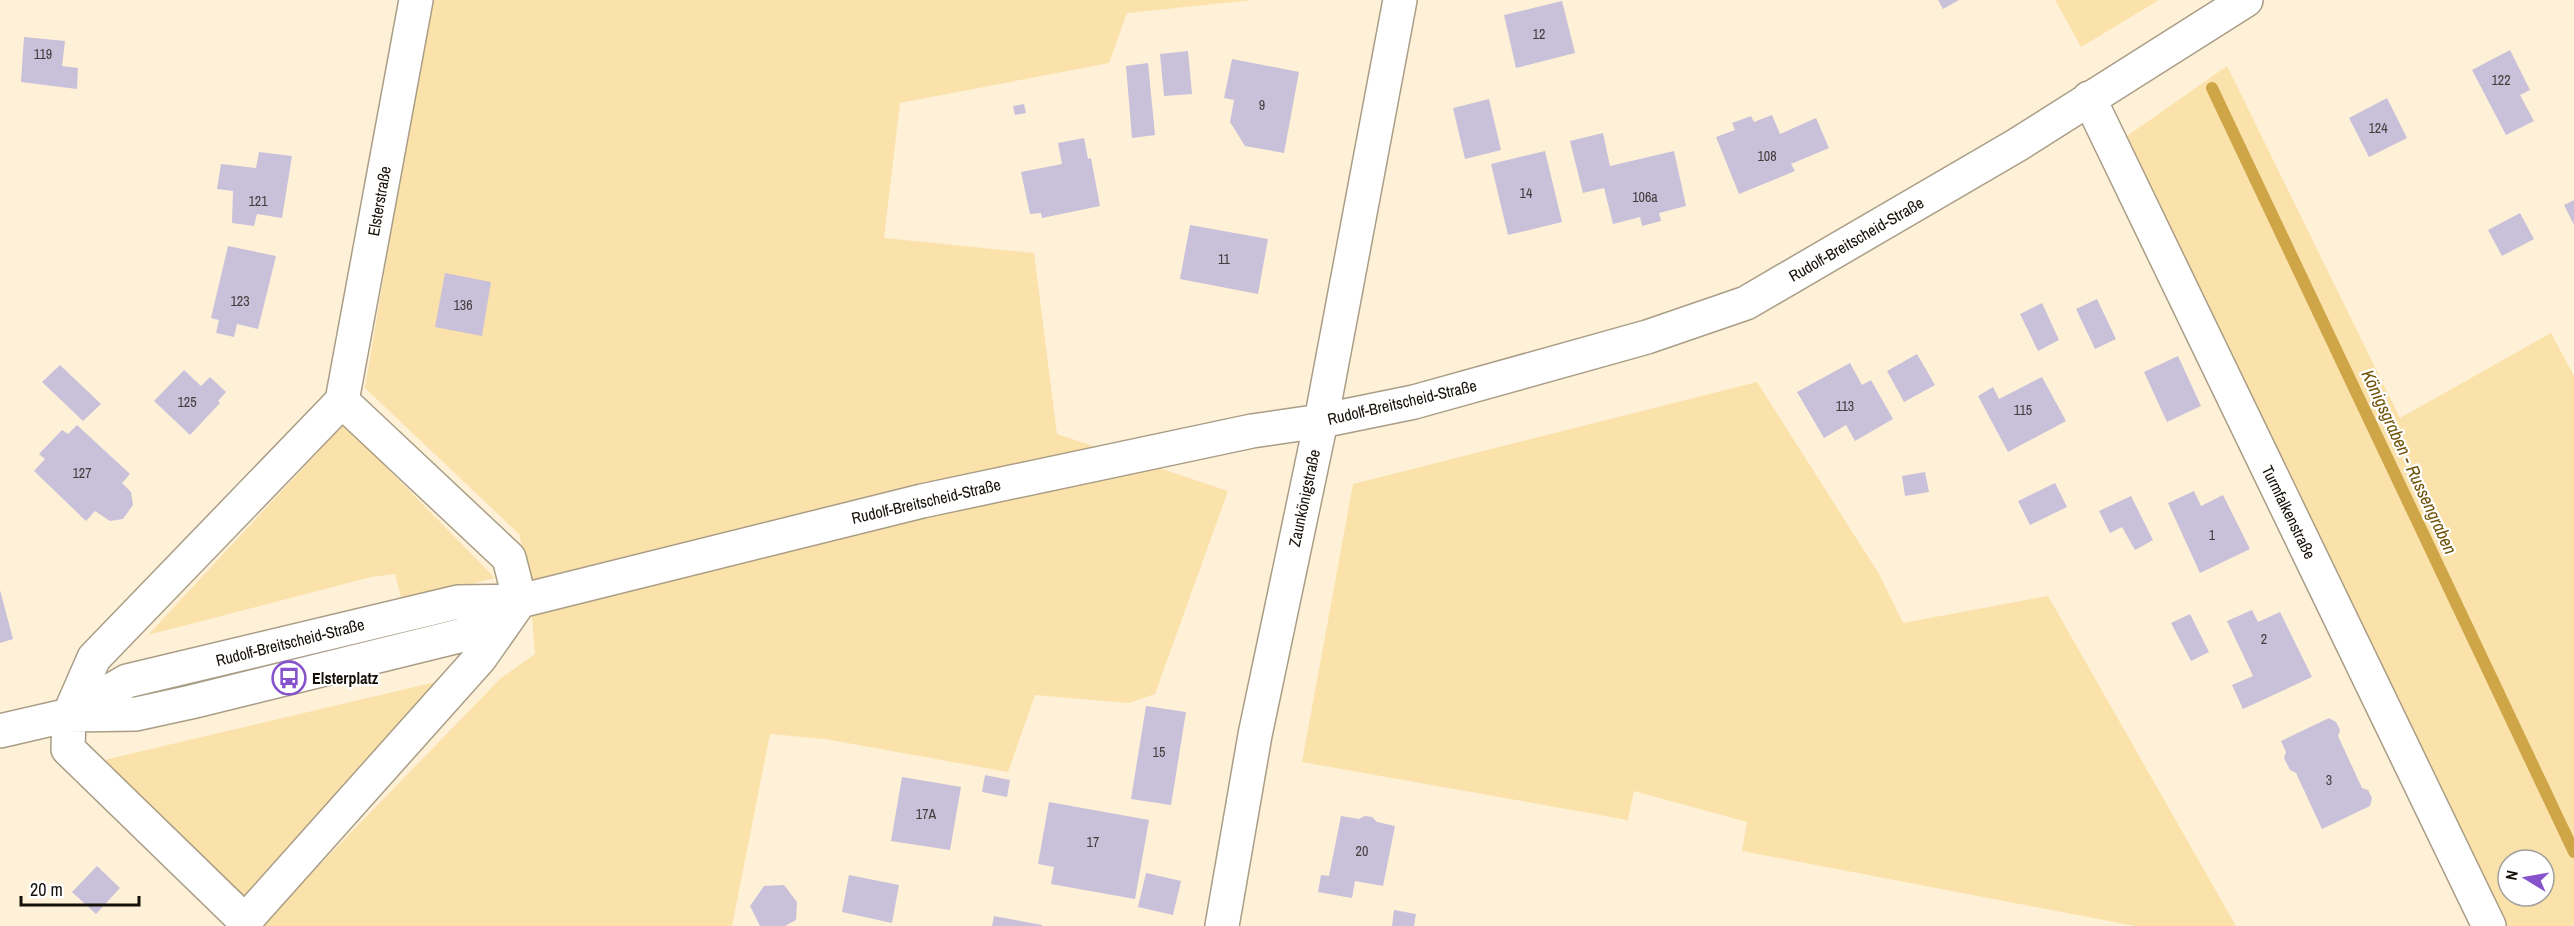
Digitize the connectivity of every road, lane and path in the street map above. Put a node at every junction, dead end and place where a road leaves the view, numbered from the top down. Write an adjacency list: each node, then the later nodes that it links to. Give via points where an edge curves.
1 (416, 0): 5 (street, Elsterstraße)
2 (1400, 0): 6 (street, Zaunkönigstraße)
3 (2246, 0): 4 (street, Rudolf-Breitscheid-Straße)
4 (2089, 98): 6 (street, Rudolf-Breitscheid-Straße, via 2017,145 1746,303 1647,337 1447,393); 12 (street, Turmfalkenstraße)
5 (342, 401): 7 (street, via 509,558); 8 (street, via 94,658)
6 (1321, 421): 7 (street, Rudolf-Breitscheid-Straße, via 1252,431 933,498); 11 (street, Zaunkönigstraße, via 1255,735)
7 (520, 601): 8 (street, Rudolf-Breitscheid-Straße, via 458,602 126,681); 10 (street, via 480,658)
8 (69, 714): 9 (street, Rudolf-Breitscheid-Straße); 10 (street, via 68,749)
9 (0, 731)
10 (244, 923)
11 (1222, 926)
12 (2489, 926)

